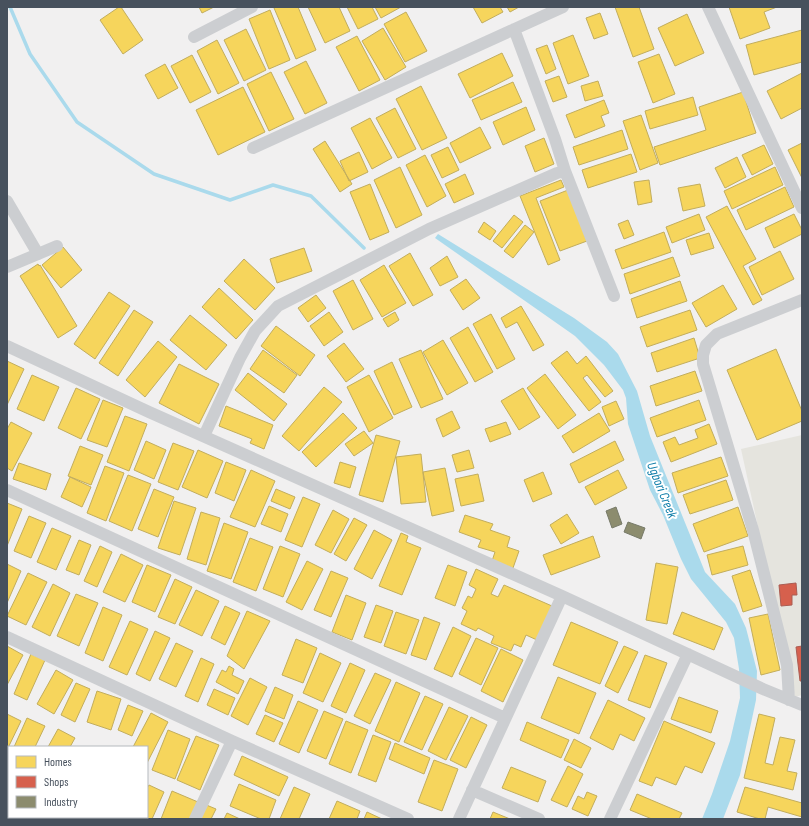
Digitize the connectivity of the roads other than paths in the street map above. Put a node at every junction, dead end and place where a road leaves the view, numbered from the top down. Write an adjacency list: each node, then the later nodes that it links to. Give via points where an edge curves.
1 (252, 7): 5 (street)
2 (563, 7): 4 (street)
3 (708, 7): 9 (street)
4 (514, 29): 6 (street); 7 (street)
5 (194, 38)
6 (254, 148)
7 (565, 171): 13 (street); 16 (street, via 429,229 278,306 254,331)
8 (7, 201): 11 (street)
9 (802, 208)
10 (57, 246): 11 (street)
11 (38, 254): 12 (street)
12 (7, 266)
13 (614, 296)
14 (802, 300): 21 (street, via 718,334 706,345 703,356 703,364 753,530 787,665)
15 (7, 346): 16 (street)
16 (204, 436): 18 (street)
17 (7, 490): 23 (street)
18 (562, 596): 20 (street); 23 (street)
19 (7, 637): 24 (street)
20 (688, 654): 21 (street); 30 (street)
21 (789, 700): 22 (street)
22 (802, 705)
23 (505, 718): 25 (street)
24 (232, 741): 26 (street); 27 (street)
25 (472, 790): 28 (street); 29 (street)
26 (195, 819)
27 (408, 819)
28 (459, 819)
29 (539, 819)
30 (610, 819)

